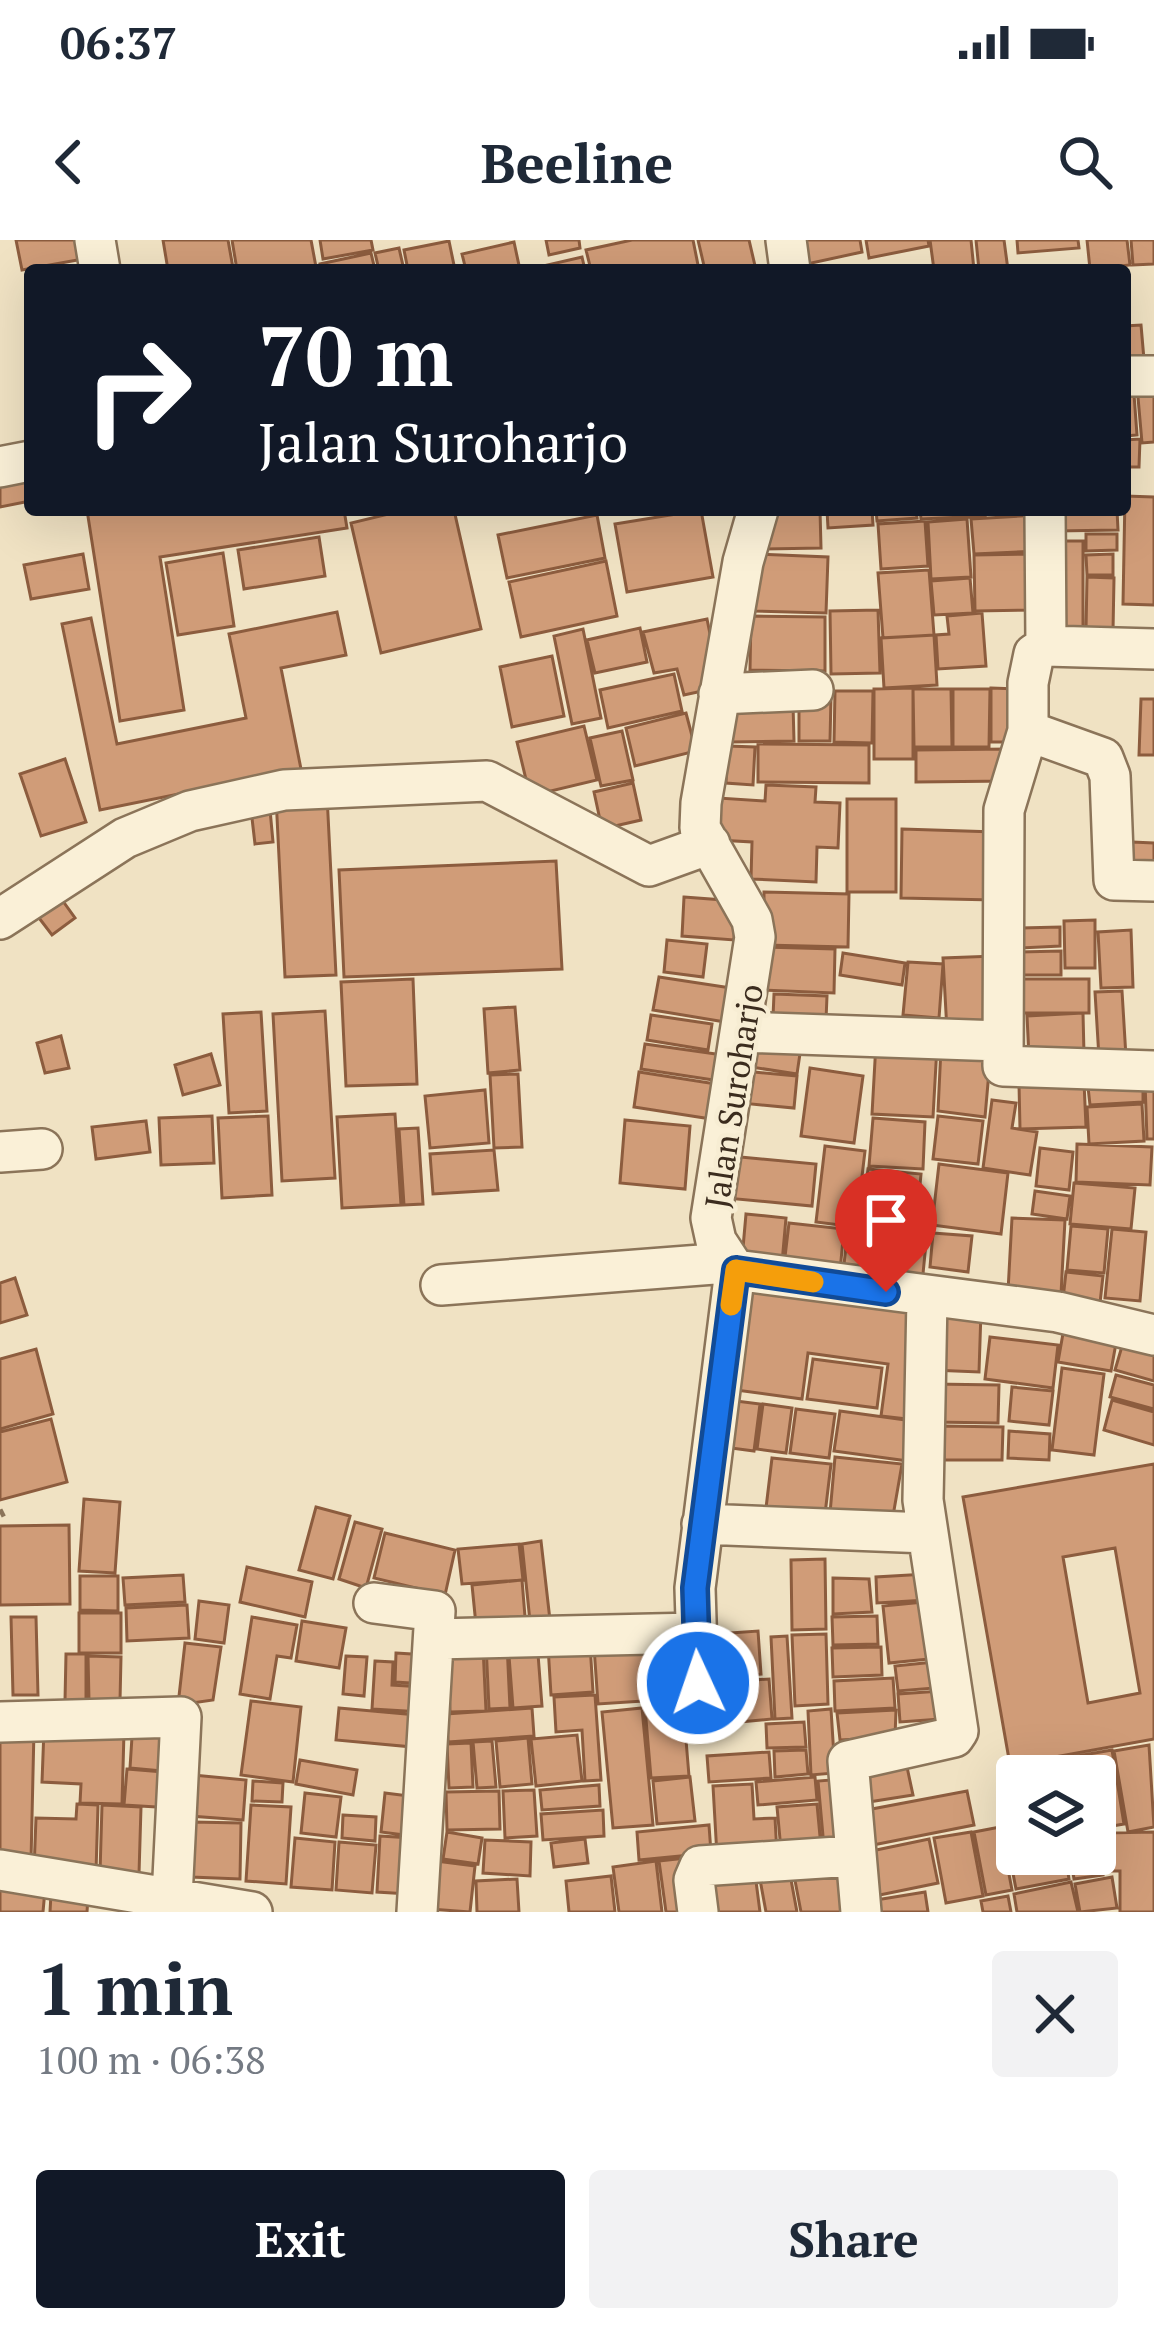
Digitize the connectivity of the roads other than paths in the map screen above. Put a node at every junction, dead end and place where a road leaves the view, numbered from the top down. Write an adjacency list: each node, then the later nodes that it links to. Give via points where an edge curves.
1 (757, 516): 6 (street, Jalan Suroharjo)
2 (1045, 516): 3 (street)
3 (1046, 646): 4 (street); 7 (street, via 1030,667)
4 (1154, 649)
5 (813, 691): 6 (street)
6 (719, 694): 8 (street, Jalan Suroharjo, via 700,803)
7 (1028, 731): 9 (street, via 1103,758 1114,880); 12 (street, via 1004,810)
8 (710, 844): 10 (street, via 650,866 488,781 284,790 190,811 125,838); 11 (street, Jalan Suroharjo, via 752,920)
9 (1154, 881)
10 (0, 920)
11 (742, 1032): 12 (street); 16 (street, Jalan Suroharjo, via 711,1218)
12 (1002, 1054): 13 (street)
13 (1154, 1071)
14 (42, 1149): 15 (street)
15 (0, 1152)
16 (731, 1266): 17 (street); 18 (street); 20 (street)
17 (441, 1285)
18 (927, 1298): 19 (street, via 1058,1312); 21 (street)
19 (1154, 1335)
20 (702, 1524): 21 (street); 23 (street)
21 (927, 1533): 27 (street, via 958,1731 850,1759)
22 (374, 1603): 24 (street, via 435,1611)
23 (696, 1633): 24 (street); 25 (street)
24 (435, 1639): 31 (street)
25 (698, 1683)
26 (0, 1722): 29 (street, via 181,1718)
27 (853, 1856): 32 (street, via 700,1866); 33 (street)
28 (0, 1870): 29 (street)
29 (172, 1898): 30 (street)
30 (252, 1912)
31 (417, 1912)
32 (698, 1912)
33 (861, 1912)

